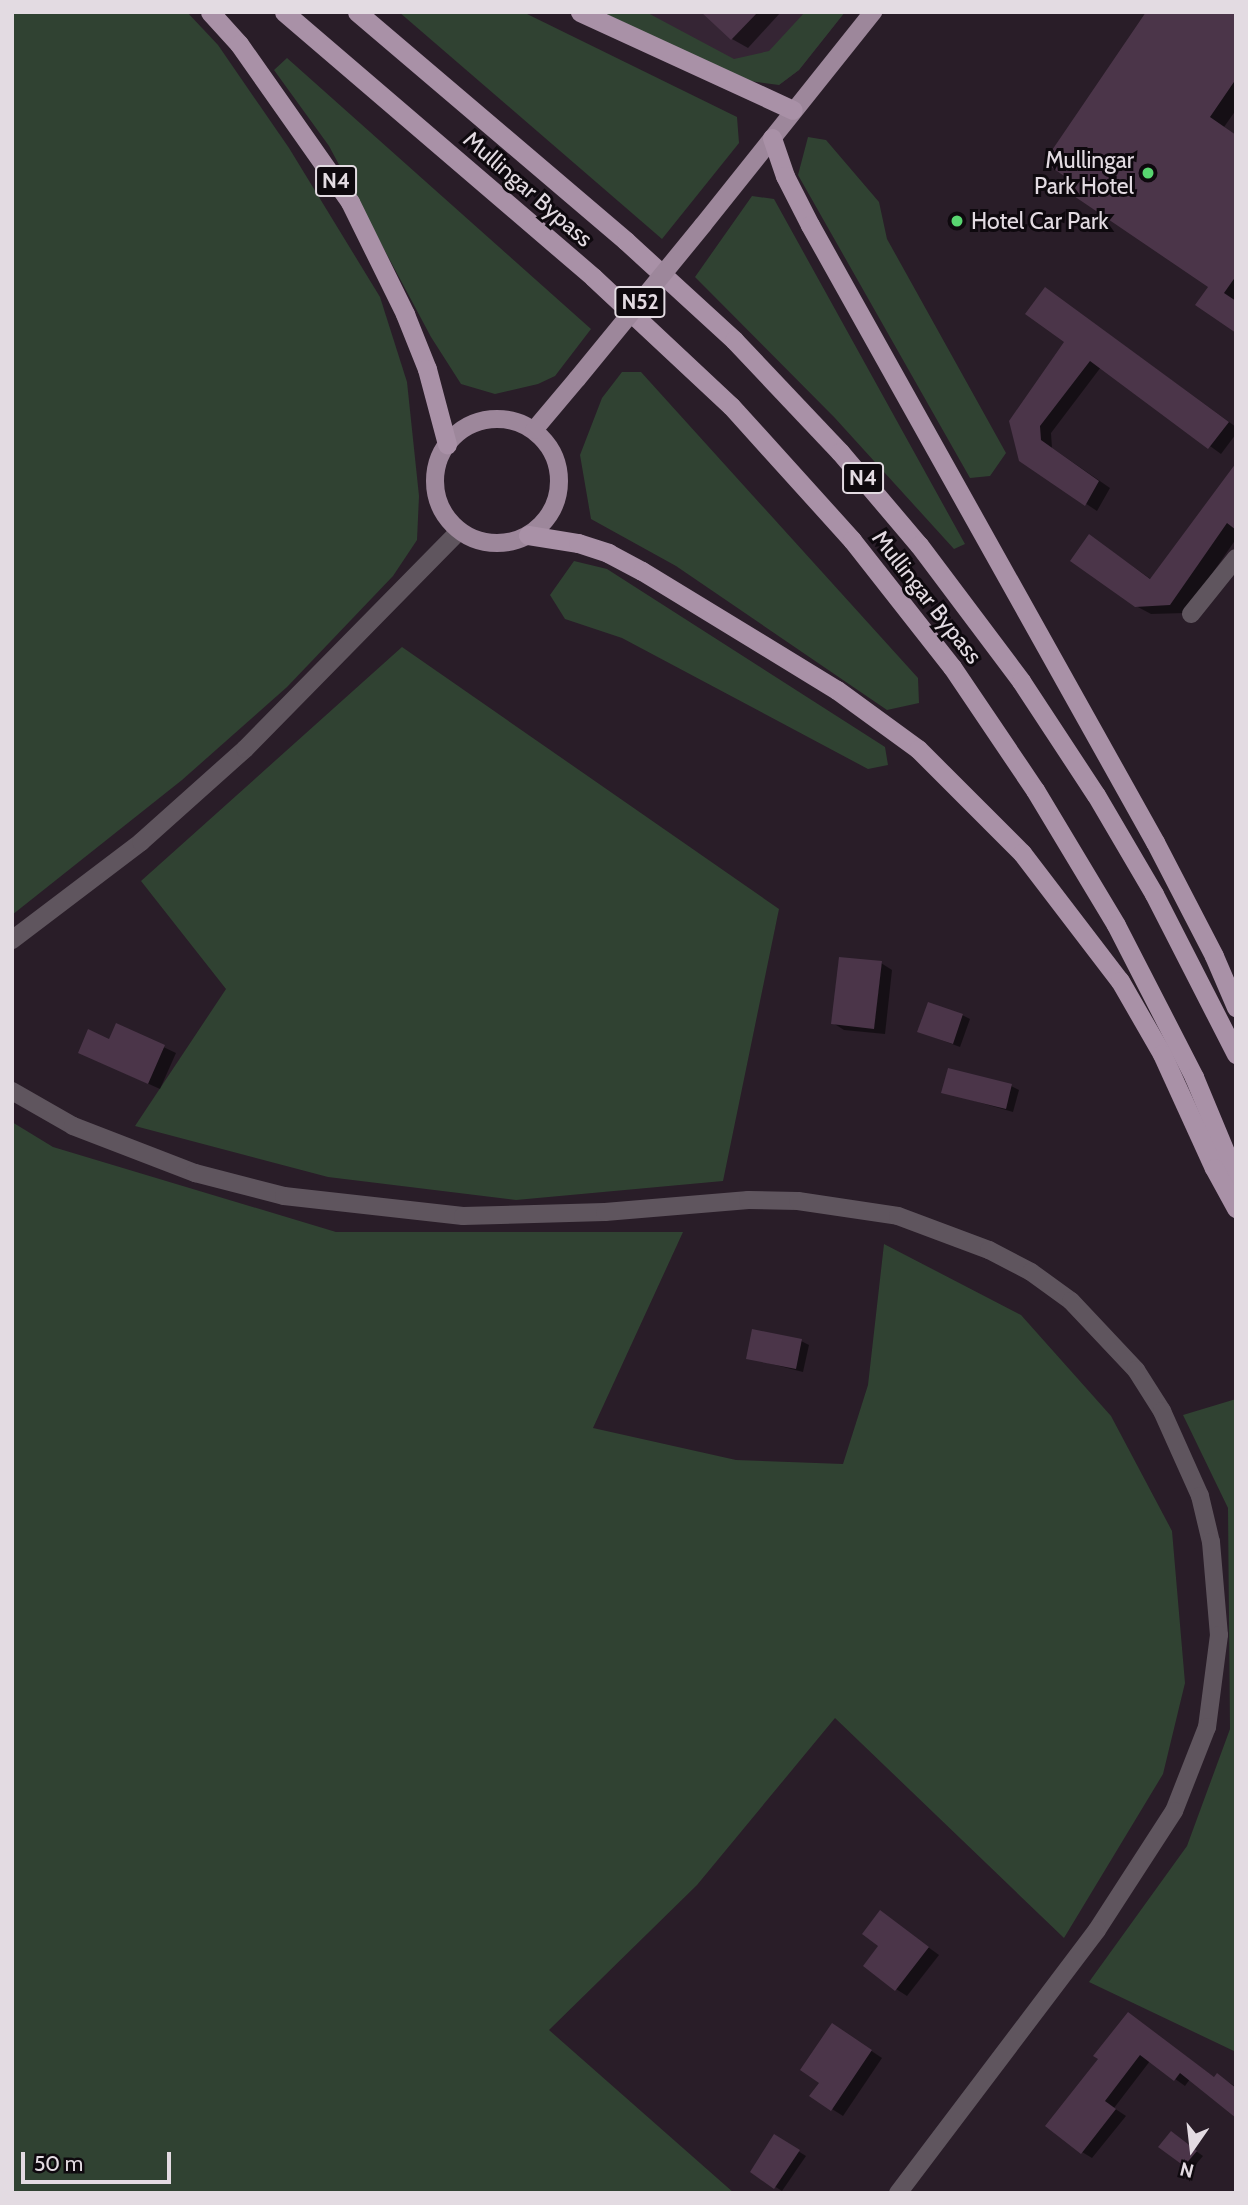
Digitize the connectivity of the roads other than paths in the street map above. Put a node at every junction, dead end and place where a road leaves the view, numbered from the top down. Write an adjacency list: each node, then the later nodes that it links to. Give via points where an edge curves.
1 (210, 12): 9 (highway, N4, via 247,55 350,202 427,369)
2 (284, 12): 18 (highway, Mullingar Bypass / N4, via 593,277 731,406 852,540 952,667 1035,790 1116,925 1194,1077)
3 (357, 12): 16 (highway, Mullingar Bypass / N4, via 626,240 734,340 840,452 919,545 1021,681 1096,796 1154,894)
4 (580, 12): 6 (highway)
5 (873, 12): 6 (main road, N52)
6 (793, 110): 7 (main road, N52)
7 (772, 138): 8 (main road, N52, bridge); 15 (highway, via 810,225 1088,720 1214,956)
8 (534, 430): 9 (main road, via 498,418 479,421); 11 (main road, via 557,464 559,484 555,504 544,522)
9 (447, 444): 10 (main road, via 434,478 444,515)
10 (460, 531): 11 (main road, via 492,543); 14 (street, via 234,758 141,842)
11 (528, 535): 19 (highway, via 578,543 642,571 837,690 928,758 1022,853 1120,981 1162,1054)
12 (1236, 558): 13 (street)
13 (1191, 614)
14 (12, 940)
15 (1236, 1007)
16 (1236, 1054)
17 (12, 1091): 20 (street, via 73,1126 122,1145 195,1173 284,1196 463,1216 604,1212 748,1200 798,1201 898,1216 989,1250 1031,1272 1071,1301 1136,1370 1163,1411 1199,1496 1211,1542 1219,1635 1207,1727 1174,1811 1097,1930)
18 (1236, 1178)
19 (1236, 1208)
20 (898, 2193)

